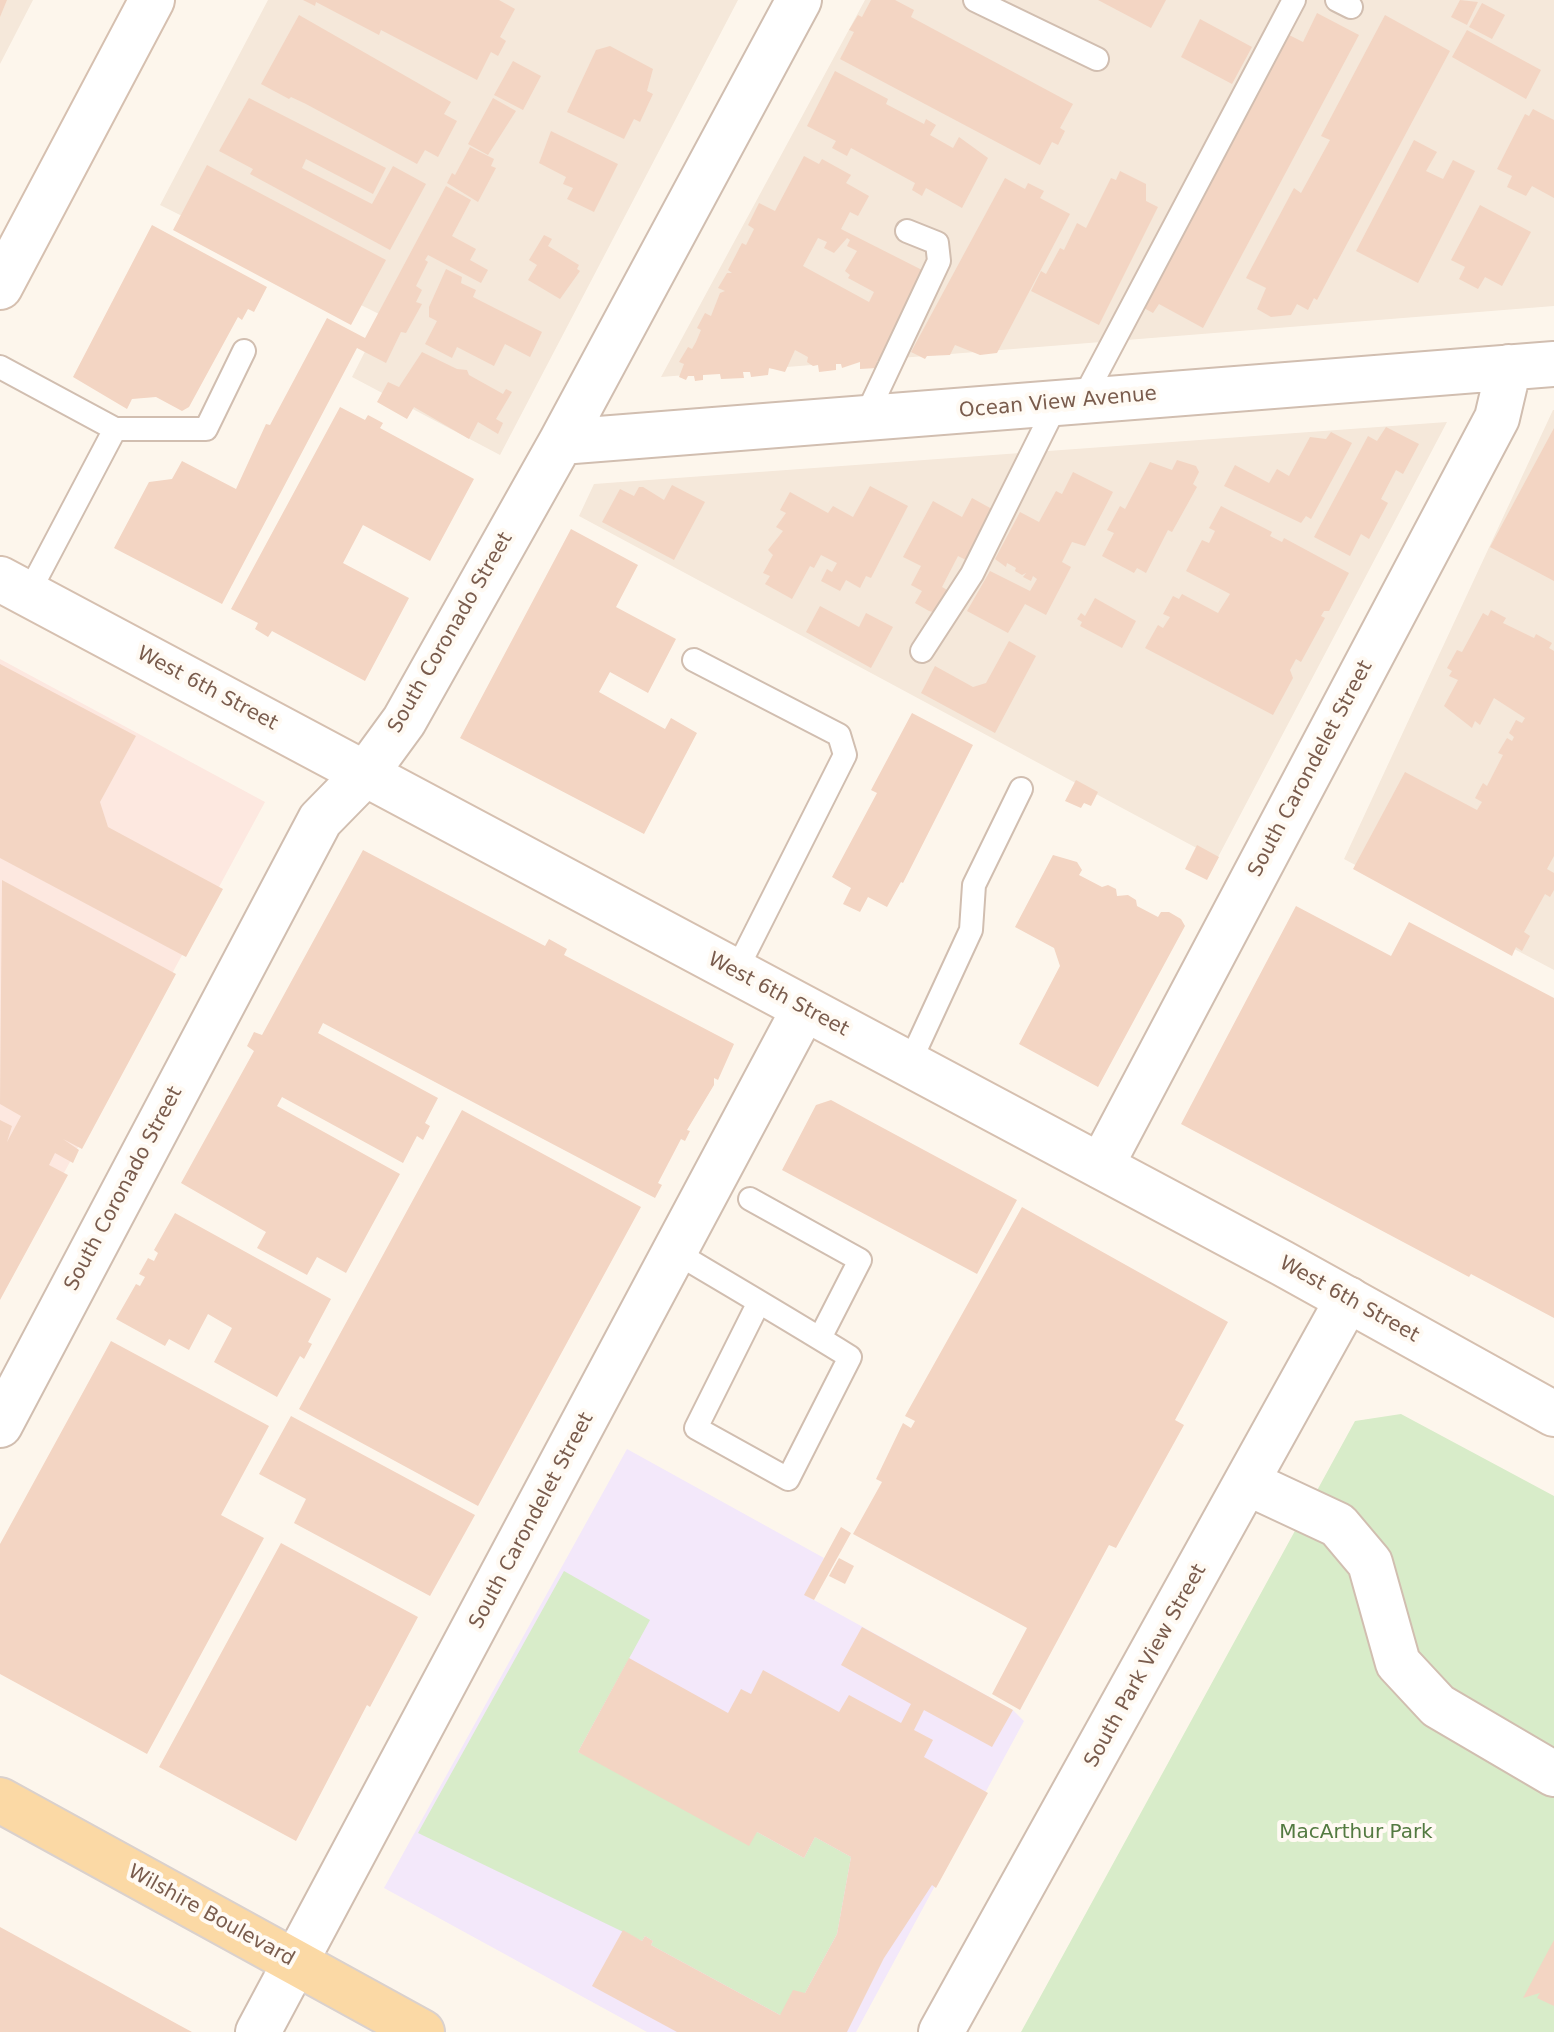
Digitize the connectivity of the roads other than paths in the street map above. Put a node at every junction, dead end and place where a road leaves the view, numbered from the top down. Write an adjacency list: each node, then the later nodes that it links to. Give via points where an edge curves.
1 (152, 0): 7 (street)
2 (799, 0): 15 (street, South Coronado Street)
3 (975, 0): 5 (lane)
4 (1294, 0): 12 (lane)
5 (1097, 59)
6 (907, 231): 13 (lane, via 937,243 939,261)
7 (0, 287)
8 (244, 351): 14 (lane, via 206,429)
9 (1554, 364): 11 (street, Ocean View Avenue)
10 (0, 367): 14 (lane)
11 (1509, 367): 12 (street, Ocean View Avenue); 24 (street, South Carondelet Street, via 1497,418)
12 (1070, 402): 13 (street, Ocean View Avenue); 17 (lane)
13 (865, 418): 15 (street, Ocean View Avenue)
14 (115, 429): 16 (lane)
15 (561, 442): 19 (street, South Coronado Street, via 404,721)
16 (14, 586): 19 (street, West 6th Street)
17 (922, 651)
18 (694, 660): 21 (lane, via 839,735 845,755)
19 (366, 773): 21 (street, West 6th Street); 31 (street, South Coronado Street, via 320,820)
20 (1021, 789): 23 (lane, via 974,885 971,930)
21 (735, 973): 22 (street, West 6th Street)
22 (804, 1009): 23 (street, West 6th Street); 26 (street, South Carondelet Street)
23 (909, 1064): 24 (street, West 6th Street)
24 (1101, 1166): 27 (street, West 6th Street)
25 (750, 1199): 29 (lane, via 860,1260)
26 (675, 1252): 28 (lane); 35 (street, South Carondelet Street)
27 (1348, 1299): 30 (street, West 6th Street); 32 (street, South Park View Street)
28 (759, 1302): 29 (lane); 29 (lane, via 696,1428 788,1479 850,1357)
29 (820, 1338)
30 (1554, 1414)
31 (0, 1425)
32 (1248, 1483): 33 (street, via 1338,1525 1370,1563 1398,1663 1438,1706); 38 (street, South Park View Street)
33 (1554, 1774)
34 (0, 1800): 35 (main road, Wilshire Boulevard)
35 (295, 1963): 36 (street, South Carondelet Street); 37 (main road, Wilshire Boulevard)
36 (258, 2032)
37 (422, 2032)
38 (941, 2032)

